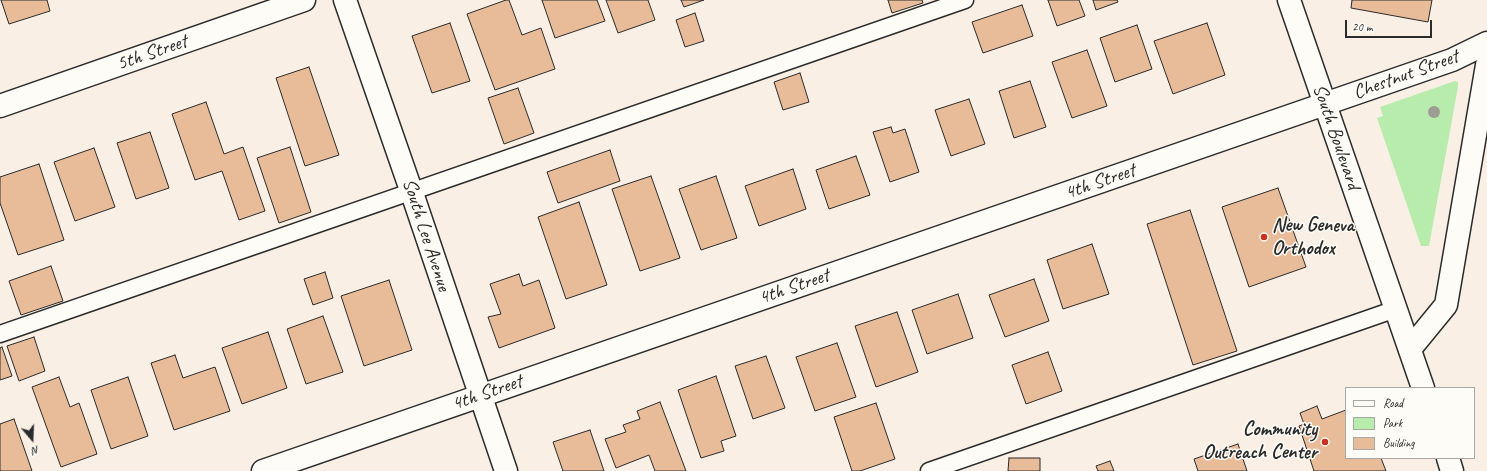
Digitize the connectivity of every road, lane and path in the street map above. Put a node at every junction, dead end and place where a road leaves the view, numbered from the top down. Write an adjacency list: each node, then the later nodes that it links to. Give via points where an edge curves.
1 (304, 0): 8 (street, 5th Street)
2 (344, 0): 9 (street, South Lee Avenue)
3 (965, 0): 9 (lane)
4 (1289, 0): 7 (street, South Boulevard)
5 (1487, 43): 7 (street, Chestnut Street, via 1452,60)
6 (1487, 65): 12 (street, via 1446,305)
7 (1325, 104): 10 (street, South Boulevard); 14 (street, 4th Street)
8 (0, 106)
9 (412, 193): 11 (lane); 14 (street, South Lee Avenue)
10 (1396, 310): 12 (street, South Boulevard); 18 (lane)
11 (0, 334)
12 (1410, 349): 13 (street, South Boulevard)
13 (1423, 387)
14 (480, 396): 16 (street, 4th Street); 17 (street, South Lee Avenue)
15 (1448, 459): 19 (street)
16 (263, 471)
17 (506, 471)
18 (930, 471)
19 (1452, 471)

